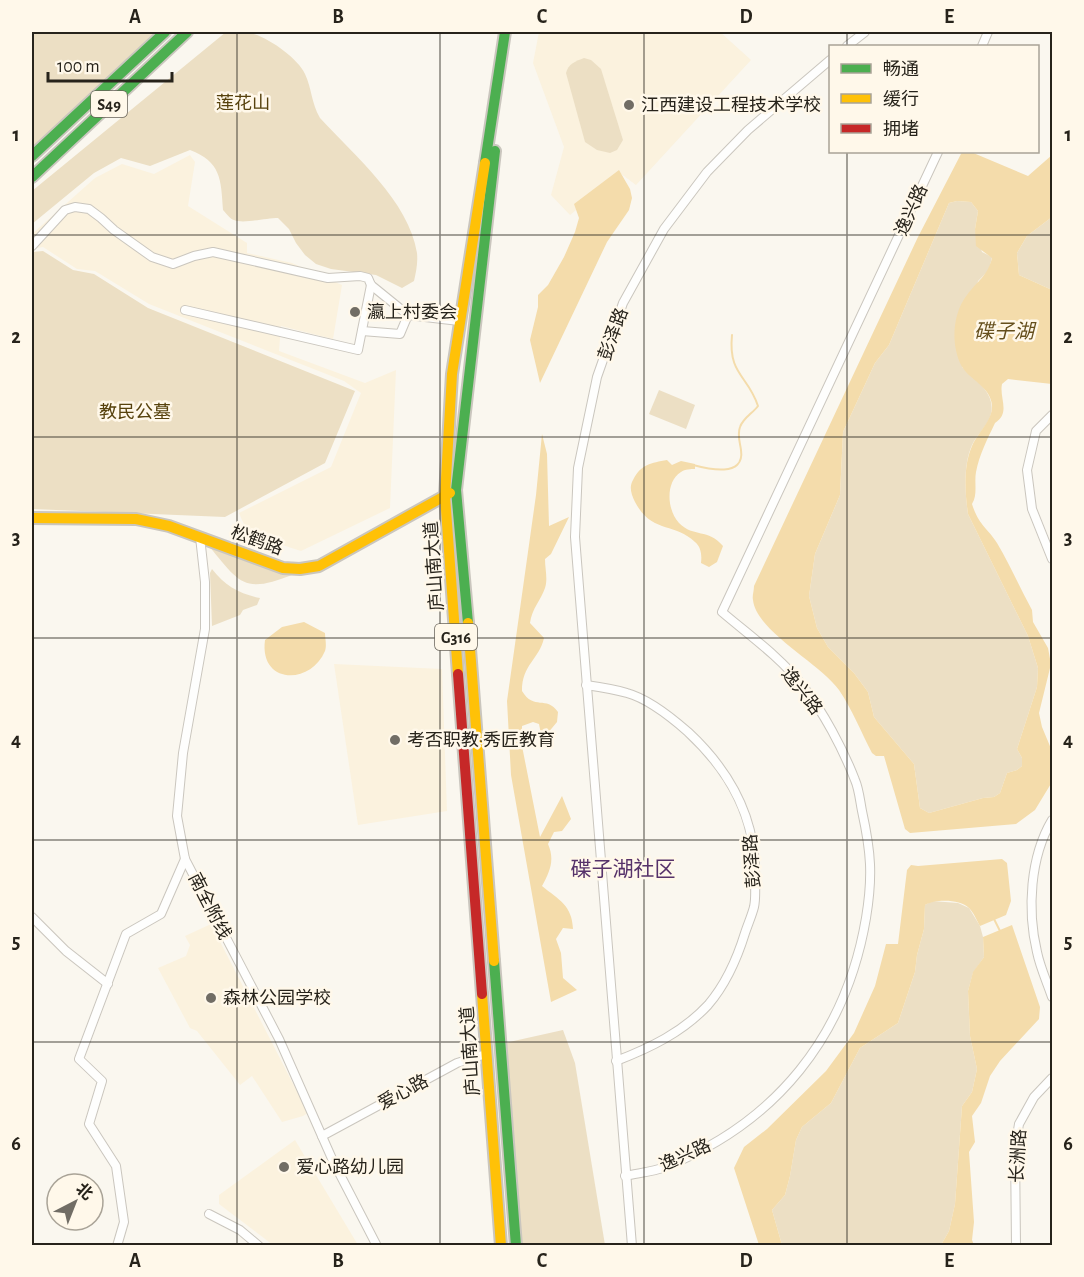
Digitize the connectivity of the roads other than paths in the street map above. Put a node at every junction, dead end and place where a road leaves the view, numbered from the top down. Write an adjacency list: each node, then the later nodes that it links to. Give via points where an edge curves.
1 (165, 32): 9 (main road, S49)
2 (187, 32): 10 (main road, S49)
3 (506, 32): 15 (main road, 庐山南大道 / G316)
4 (514, 32): 18 (main road, 庐山南大道 / G316)
5 (865, 32): 6 (street)
6 (848, 45)
7 (829, 62): 22 (street, 彭泽路, via 748,130 706,172 664,229 623,303 597,377 578,468 575,537)
8 (938, 153): 32 (street, 逸兴路, via 722,612 802,685 856,781 870,850 871,890 861,947 846,992 818,1048 791,1081 749,1121 706,1147 663,1168)
9 (32, 156)
10 (32, 177)
11 (32, 246): 12 (street, via 65,210 75,207 89,209 152,257 173,264 213,252 328,278 360,276 368,278)
12 (371, 285): 14 (street); 16 (street)
13 (185, 310): 16 (street, via 358,350)
14 (408, 315): 15 (street); 16 (street, via 400,334)
15 (459, 321): 18 (main road, 庐山南大道 / G316, via 452,374)
16 (362, 331)
17 (1053, 415): 21 (street, via 1036,431 1027,470 1032,509)
18 (450, 493): 20 (main road, 松鹤路, via 319,566 283,568); 28 (main road, 庐山南大道 / G316); 38 (main road, 庐山南大道 / G316, via 471,660)
19 (32, 518): 20 (main road, 松鹤路, via 136,519)
20 (200, 537): 24 (street, 南全附线, via 205,629 183,753 177,816)
21 (1053, 560)
22 (586, 685): 29 (street, 彭泽路); 29 (street, 彭泽路, via 628,693 654,706 710,752 735,789 749,823 755,863 754,905 729,976 708,1005 685,1026 650,1048)
23 (1053, 819): 27 (street, via 1041,838 1032,902 1037,952)
24 (185, 859): 26 (street, via 161,914 126,934); 31 (street, 南全附线, via 279,1039)
25 (32, 917): 26 (street, via 66,951)
26 (108, 984): 35 (street, via 79,1059 102,1081 89,1124 116,1166 124,1222)
27 (1053, 997)
28 (486, 1054): 31 (street, 爱心路, via 457,1063); 37 (main road, 庐山南大道 / G316)
29 (616, 1061): 32 (street, 彭泽路)
30 (1053, 1078): 40 (street, 长洲路, via 1034,1097 1019,1124 1015,1148)
31 (322, 1136): 34 (street, 南全附线)
32 (625, 1176): 39 (street, 彭泽路)
33 (209, 1214): 36 (street)
34 (375, 1244)
35 (117, 1245)
36 (259, 1245)
37 (501, 1245)
38 (516, 1245)
39 (632, 1245)
40 (1016, 1245)

